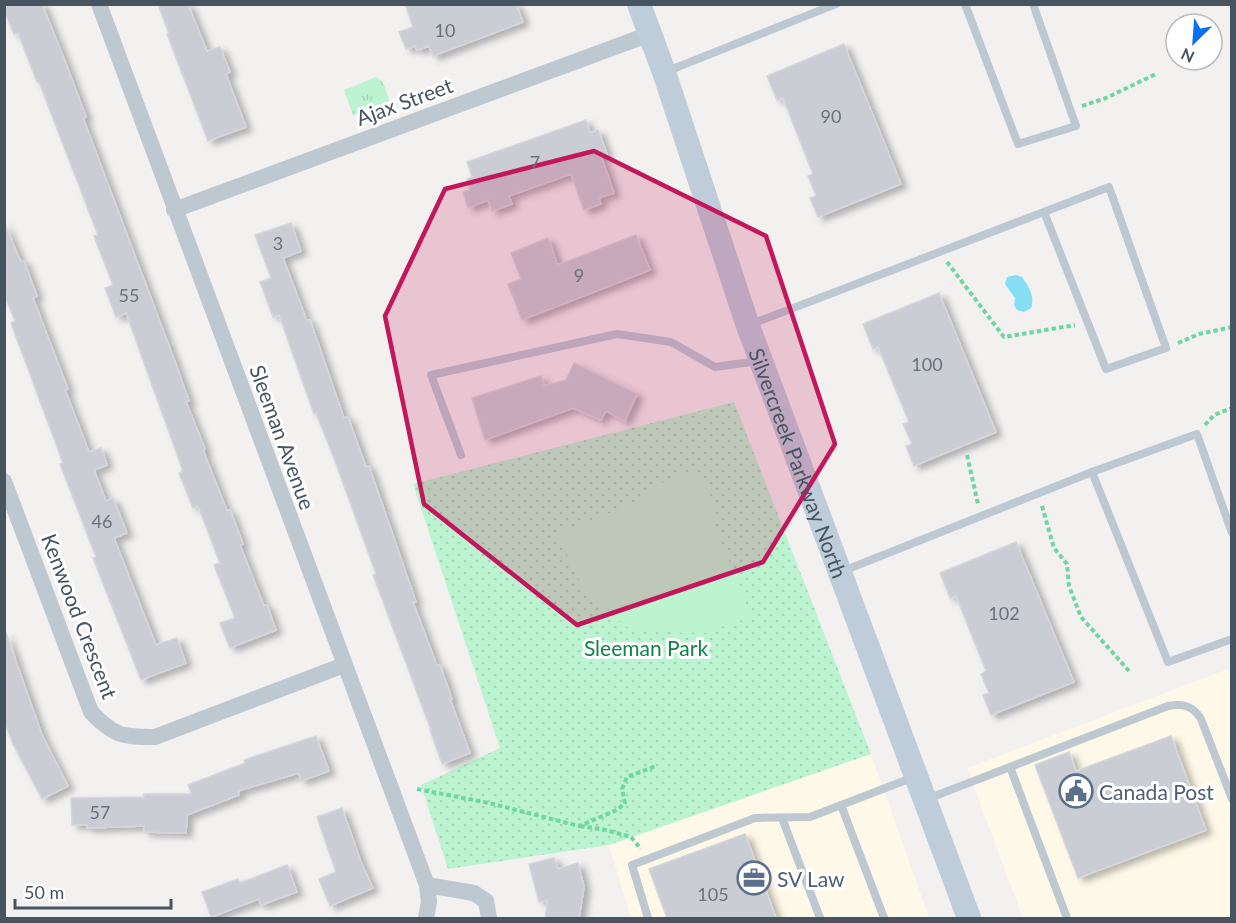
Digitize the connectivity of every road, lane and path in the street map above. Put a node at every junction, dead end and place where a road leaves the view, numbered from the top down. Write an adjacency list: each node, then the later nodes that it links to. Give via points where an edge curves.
1 (99, 4): 10 (street, Sleeman Avenue)
2 (639, 4): 6 (main road, Silvercreek Parkway North)
3 (836, 4): 7 (lane)
4 (965, 4): 9 (lane, via 1018,144 1076,126)
5 (1033, 4): 9 (lane)
6 (650, 34): 7 (main road, Silvercreek Parkway North); 10 (street, Ajax Street)
7 (664, 72): 14 (main road, Silvercreek Parkway North)
8 (1156, 74): 9 (path)
9 (1070, 111)
10 (174, 210): 29 (street, Sleeman Avenue)
11 (1044, 212): 12 (lane); 13 (lane); 16 (lane, via 1109,187)
12 (939, 252): 13 (path, via 1004,337); 14 (lane)
13 (1087, 322): 16 (lane, via 1106,369)
14 (748, 326): 17 (main road, Silvercreek Parkway North)
15 (1232, 327): 16 (path, via 1199,334)
16 (1166, 348)
17 (761, 361): 20 (lane, via 715,367 671,342 617,334 431,375); 27 (main road, Silvercreek Parkway North)
18 (1232, 408): 19 (path, via 1214,415)
19 (1197, 434): 22 (lane); 26 (lane)
20 (461, 455)
21 (967, 455): 25 (path)
22 (1092, 472): 24 (lane); 28 (lane, via 1168,662)
23 (4, 481): 29 (street, Kenwood Crescent, via 91,712 107,729 130,737 155,737)
24 (1039, 494): 25 (lane); 30 (path, via 1054,548 1067,564 1069,586 1081,616)
25 (981, 516): 27 (lane)
26 (1232, 533)
27 (840, 572): 33 (main road, Silvercreek Parkway North)
28 (1232, 639)
29 (344, 665): 42 (street, Sleeman Avenue)
30 (1129, 671)
31 (656, 766): 40 (path, via 627,777 622,789 625,803 617,810)
32 (1010, 767): 35 (lane, via 1178,704 1197,712); 37 (lane); 49 (lane)
33 (916, 776): 37 (main road, Silvercreek Parkway North); 38 (lane)
34 (417, 789): 40 (path)
35 (1230, 789): 36 (lane)
36 (1232, 799)
37 (925, 800): 48 (main road, Silvercreek Parkway North)
38 (841, 805): 39 (lane, via 810,816); 47 (lane)
39 (782, 818): 41 (lane, via 755,818); 46 (lane)
40 (579, 826): 41 (path, via 631,837)
41 (649, 859): 45 (lane, via 632,865)
42 (427, 885): 43 (street, Sleeman Avenue); 44 (street, via 474,893 486,901)
43 (426, 918)
44 (489, 918)
45 (648, 918)
46 (820, 918)
47 (884, 918)
48 (969, 918)
49 (1067, 918)

